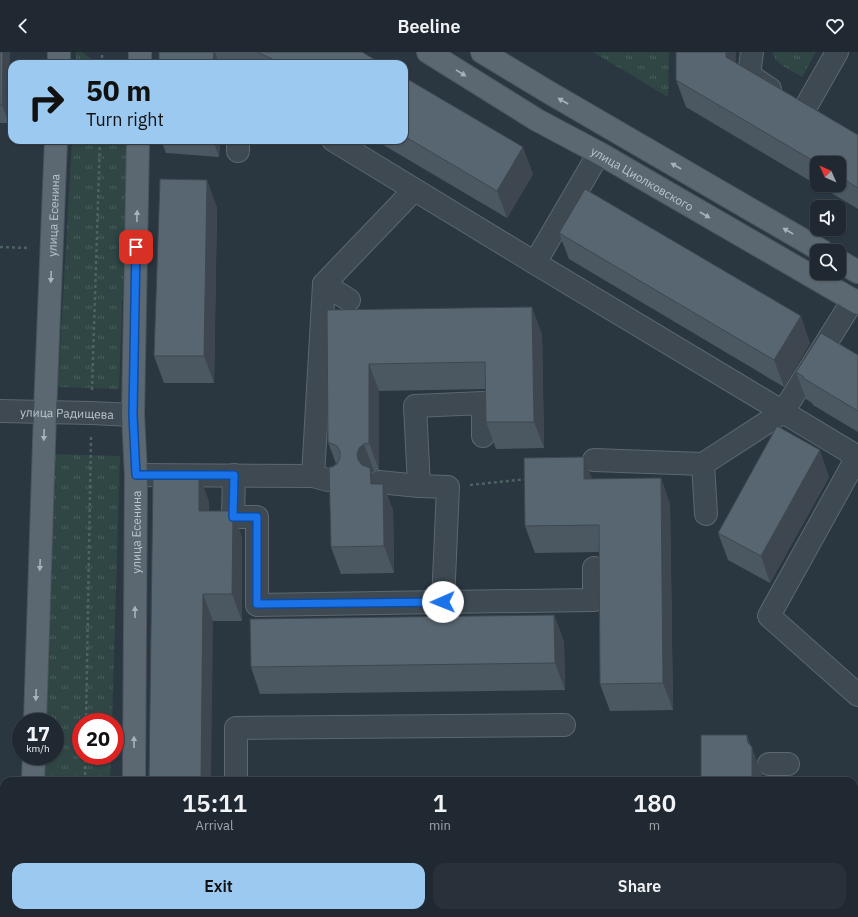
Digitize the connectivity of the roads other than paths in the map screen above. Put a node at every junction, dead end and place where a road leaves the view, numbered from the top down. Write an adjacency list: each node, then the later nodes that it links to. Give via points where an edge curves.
1 (428, 52): 8 (main road, улица Циолковского, one-way to 8, via 537,120)
2 (482, 52): 10 (main road, one-way to 2)
3 (752, 52): 4 (street, via 748,75 811,113)
4 (837, 52)
5 (56, 144): 18 (main road, улица Есенина, one-way to 18)
6 (138, 144): 20 (main road, улица Есенина, one-way to 6)
7 (339, 144): 9 (street)
8 (599, 153): 11 (street); 16 (main road, улица Циолковского, one-way to 16)
9 (414, 190): 11 (street); 14 (street)
10 (810, 244)
11 (535, 263): 19 (street)
12 (846, 265): 13 (main road)
13 (858, 272)
14 (324, 284): 15 (street); 27 (street)
15 (349, 300)
16 (855, 302): 19 (street)
17 (0, 411): 18 (street, улица Радищева)
18 (45, 412): 20 (street, улица Радищева); 35 (main road, улица Есенина, one-way to 35)
19 (783, 412): 22 (street); 24 (street)
20 (133, 415): 25 (main road, улица Есенина)
21 (483, 436): 30 (street, via 483,403 415,406)
22 (857, 457): 34 (street, via 769,616)
23 (594, 460): 24 (street)
24 (703, 464): 31 (street)
25 (136, 475): 26 (street); 39 (main road, улица Есенина, one-way to 25)
26 (234, 475): 27 (street); 33 (street, via 233,517 257,517 257,604)
27 (313, 476): 28 (street)
28 (338, 482)
29 (379, 482): 30 (street)
30 (419, 486): 33 (street, via 448,487)
31 (706, 514)
32 (594, 568): 33 (street, via 594,600)
33 (443, 602)
34 (858, 695)
35 (35, 713)
36 (564, 725): 40 (street, via 236,728)
37 (34, 765): 38 (main road)
38 (33, 777)
39 (134, 777)
40 (236, 777)

